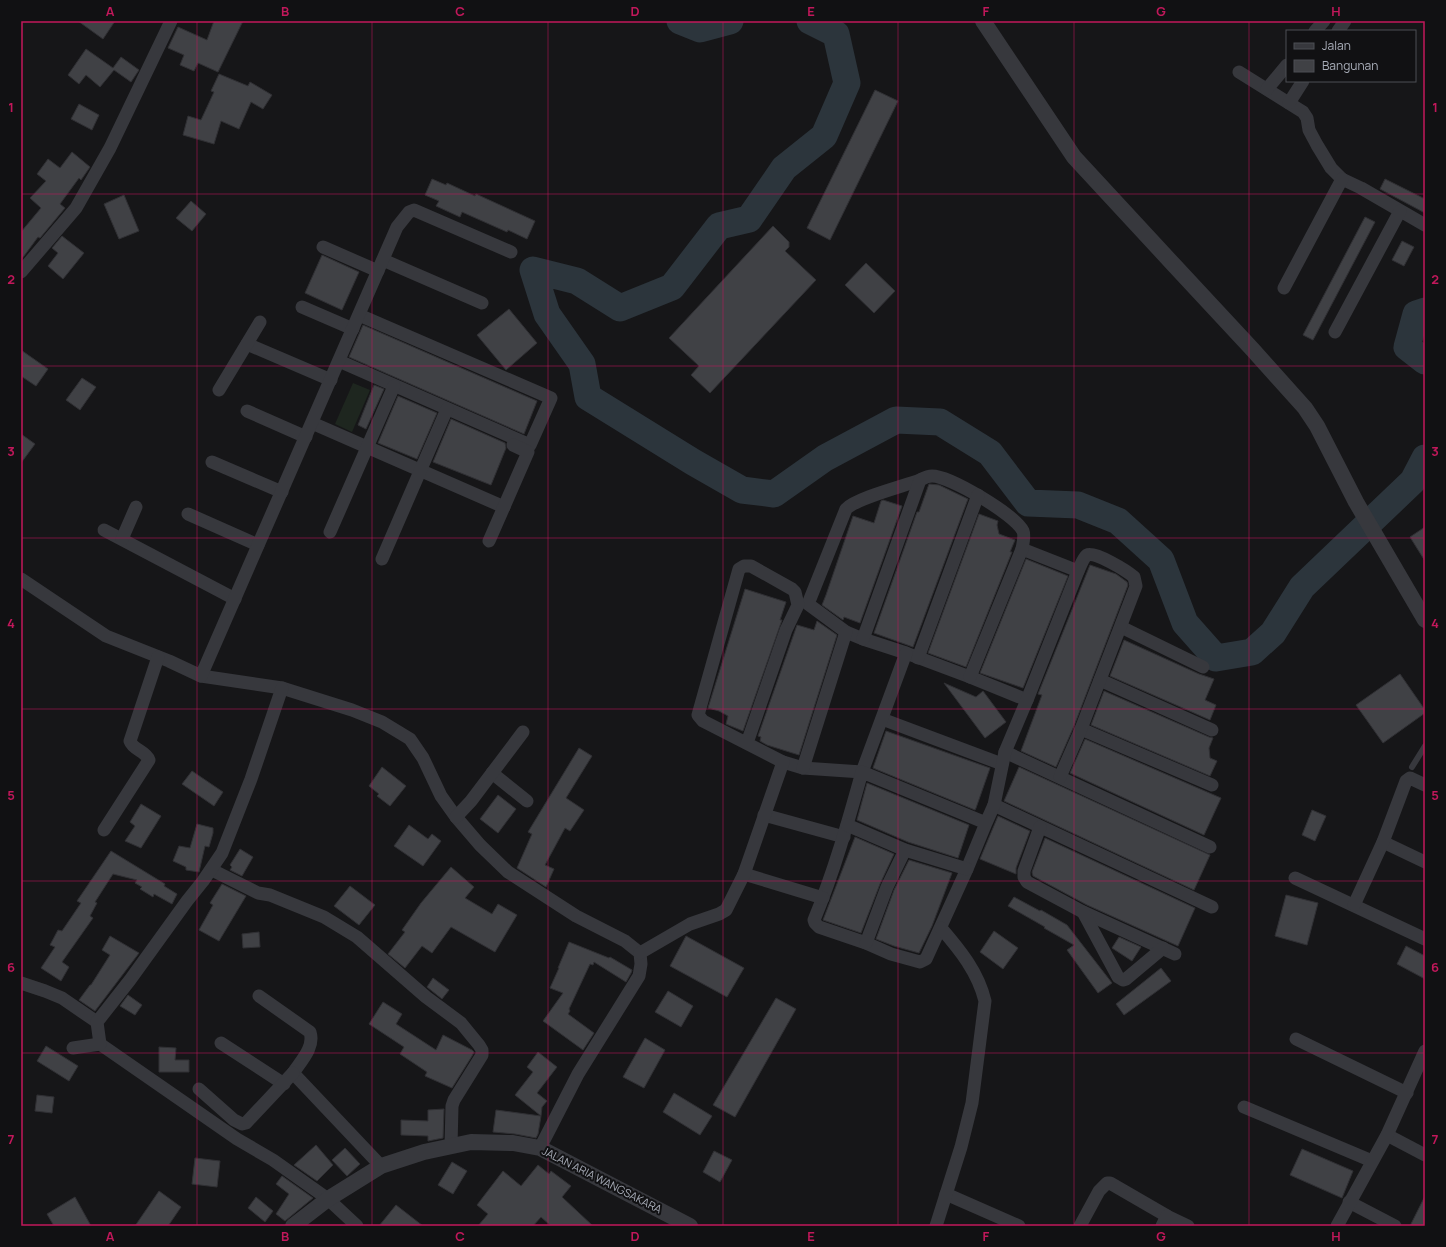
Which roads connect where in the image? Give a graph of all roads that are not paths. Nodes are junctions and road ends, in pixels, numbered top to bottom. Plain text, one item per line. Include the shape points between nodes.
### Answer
1 (171, 21) edge
2 (983, 21) edge
3 (1324, 21) edge
4 (1344, 21) edge
5 (1316, 30) edge
6 (1339, 30) edge
7 (1286, 66) edge
8 (1239, 72) dead end
9 (1302, 82) edge
10 (1267, 89) junction
11 (1288, 103) junction
12 (1342, 179) junction
13 (1400, 211) junction
14 (1425, 225) edge
15 (323, 247) dead end
16 (511, 252) dead end
17 (381, 266) junction
18 (21, 272) edge
19 (1284, 288) dead end
20 (482, 303) dead end
21 (302, 307) dead end
22 (359, 315) junction
23 (260, 322) dead end
24 (353, 329) junction
25 (1335, 332) dead end
26 (247, 344) junction
27 (335, 370) junction
28 (393, 389) junction
29 (219, 390) dead end
30 (247, 412) dead end
31 (445, 412) junction
32 (312, 423) junction
33 (306, 437) junction
34 (368, 447) junction
35 (212, 462) dead end
36 (420, 470) junction
37 (920, 480) junction
38 (282, 492) junction
39 (978, 495) junction
40 (136, 507) dead end
41 (504, 507) junction
42 (188, 514) dead end
43 (104, 530) dead end
44 (330, 532) dead end
45 (122, 539) junction
46 (488, 542) dead end
47 (258, 545) junction
48 (1022, 549) junction
49 (382, 559) dead end
50 (1078, 571) junction
51 (21, 579) edge
52 (235, 599) junction
53 (803, 604) junction
54 (1425, 620) edge
55 (1121, 627) junction
56 (846, 632) junction
57 (863, 639) junction
58 (912, 656) junction
59 (158, 657) junction
60 (1203, 667) dead end
61 (201, 676) junction
62 (970, 677) junction
63 (1100, 680) junction
64 (282, 688) junction
65 (1027, 700) junction
66 (882, 719) junction
67 (1081, 729) junction
68 (1212, 730) dead end
69 (523, 732) dead end
70 (747, 743) junction
71 (1425, 746) edge
72 (1003, 758) junction
73 (783, 762) junction
74 (1412, 767) dead end
75 (803, 768) junction
76 (862, 772) junction
77 (492, 773) junction
78 (1060, 777) junction
79 (1212, 785) dead end
80 (1425, 785) edge
81 (526, 801) dead end
82 (994, 805) junction
83 (764, 815) junction
84 (456, 818) junction
85 (986, 823) junction
86 (1040, 827) junction
87 (104, 830) dead end
88 (845, 831) junction
89 (1383, 842) junction
90 (1210, 848) dead end
91 (905, 850) junction
92 (1425, 862) edge
93 (967, 869) junction
94 (212, 870) junction
95 (744, 874) junction
96 (1295, 878) dead end
97 (823, 898) junction
98 (1354, 906) junction
99 (1212, 907) dead end
100 (1083, 912) junction
101 (941, 928) junction
102 (1425, 939) edge
103 (866, 943) junction
104 (640, 953) junction
105 (21, 983) edge
106 (259, 996) dead end
107 (97, 1022) junction
108 (1296, 1039) dead end
109 (221, 1042) dead end
110 (100, 1044) junction
111 (73, 1048) dead end
112 (1425, 1051) edge
113 (293, 1073) junction
114 (1421, 1075) edge
115 (284, 1084) junction
116 (199, 1089) dead end
117 (1407, 1093) junction
118 (1244, 1107) dead end
119 (1387, 1135) junction
120 (451, 1146) junction
121 (540, 1148) junction
122 (1425, 1155) edge
123 (1372, 1161) junction
124 (381, 1166) junction
125 (946, 1194) junction
126 (328, 1199) junction
127 (1349, 1202) junction
128 (1165, 1221) edge
129 (293, 1226) edge
130 (357, 1226) edge
131 (690, 1226) edge
132 (936, 1226) edge
133 (1018, 1226) edge
134 (1080, 1226) edge
135 (1188, 1226) edge
136 (1337, 1226) edge
137 (1395, 1226) edge

1 - 18 street via 110,148 76,208
2 - 54 street via 1074,157 1305,408
3 - 5 street
4 - 6 street
7 - 10 street
8 - 10 street
9 - 11 street
10 - 11 street
11 - 12 street via 1308,118 1309,130 1317,145 1331,168
12 - 13 street
12 - 19 street
13 - 14 street
13 - 25 street
15 - 17 street
16 - 17 street via 414,210 409,212 397,227
17 - 20 street
17 - 22 street
21 - 24 street
22 - 24 street
22 - 31 street via 551,398 530,445
23 - 26 street
24 - 27 street
26 - 27 street
26 - 29 street
27 - 28 street
27 - 32 street
28 - 31 street
28 - 34 street
30 - 33 street
31 - 36 street
31 - 41 street via 528,452
32 - 33 street
32 - 34 street
33 - 38 street
34 - 36 street
34 - 44 street
35 - 38 street
36 - 41 street
36 - 49 street
37 - 39 street via 933,476 959,484
37 - 53 street via 865,498 846,509
37 - 57 street
38 - 47 street
39 - 48 street via 1008,516 1023,531
39 - 58 street
40 - 45 street
41 - 46 street
42 - 47 street
43 - 45 street
45 - 52 street
47 - 52 street
48 - 50 street
48 - 62 street
50 - 55 street via 1084,558 1094,554 1134,577 1136,586
50 - 65 street
51 - 59 street via 106,636
52 - 61 street
53 - 56 street
53 - 70 street via 786,630
53 - 70 street via 792,589 751,566 739,569 698,715 703,722
55 - 60 street
55 - 63 street
56 - 57 street
56 - 75 street
57 - 58 street
58 - 62 street
58 - 66 street
59 - 61 street
59 - 87 street via 130,741 132,746 149,757 148,762
61 - 64 street
62 - 65 street
63 - 67 street
63 - 68 street
64 - 84 street via 352,710 382,722 410,739 424,758 441,796
64 - 94 street via 251,779 222,852
65 - 72 street
66 - 72 street
66 - 76 street
67 - 78 street
67 - 79 street
69 - 77 street
70 - 73 street
71 - 74 lane
72 - 78 street
72 - 82 street
73 - 75 street
73 - 83 street
75 - 76 street
76 - 85 street
76 - 88 street
77 - 81 street
77 - 84 street
78 - 90 street
80 - 89 street via 1410,778 1406,781
82 - 85 street
82 - 86 street
83 - 88 street
83 - 95 street
84 - 104 street via 508,872 576,916 625,941
85 - 93 street
86 - 99 street
86 - 100 street via 1024,871 1026,882
88 - 91 street
88 - 97 street
89 - 92 street
89 - 98 street
91 - 93 street
91 - 103 street via 887,887
93 - 101 street
94 - 107 street
94 - 120 street via 258,893 270,895 324,917 357,937 426,998 466,1028 482,1050 482,1055 454,1100
95 - 97 street
95 - 104 street via 726,910 690,924
96 - 98 street
97 - 103 street via 815,923 819,927
98 - 102 street
100 - 100 street via 1118,977 1123,980 1169,951
101 - 103 street via 926,959 920,962 891,954
101 - 125 street via 973,971 982,987 985,1001 972,1103
104 - 121 street via 639,976 578,1074
105 - 107 street via 62,998
106 - 113 street via 310,1032 311,1044
107 - 110 street
108 - 117 street
109 - 115 street
110 - 111 street
110 - 126 street
112 - 114 street
113 - 115 street
113 - 124 street
114 - 117 street
115 - 116 street via 246,1123 242,1124
117 - 119 street
118 - 123 street
119 - 122 street
119 - 123 street
120 - 121 street, JALAN ARIA WANGSAKARA via 487,1142
120 - 124 street, JALAN ARIA WANGSAKARA
121 - 131 street, JALAN ARIA WANGSAKARA
123 - 127 street
124 - 126 street, JALAN ARIA WANGSAKARA
125 - 132 street
125 - 133 street
126 - 129 street, JALAN ARIA WANGSAKARA
126 - 130 street
127 - 136 street
127 - 137 street
128 - 134 street via 1107,1183 1099,1191
128 - 135 street

